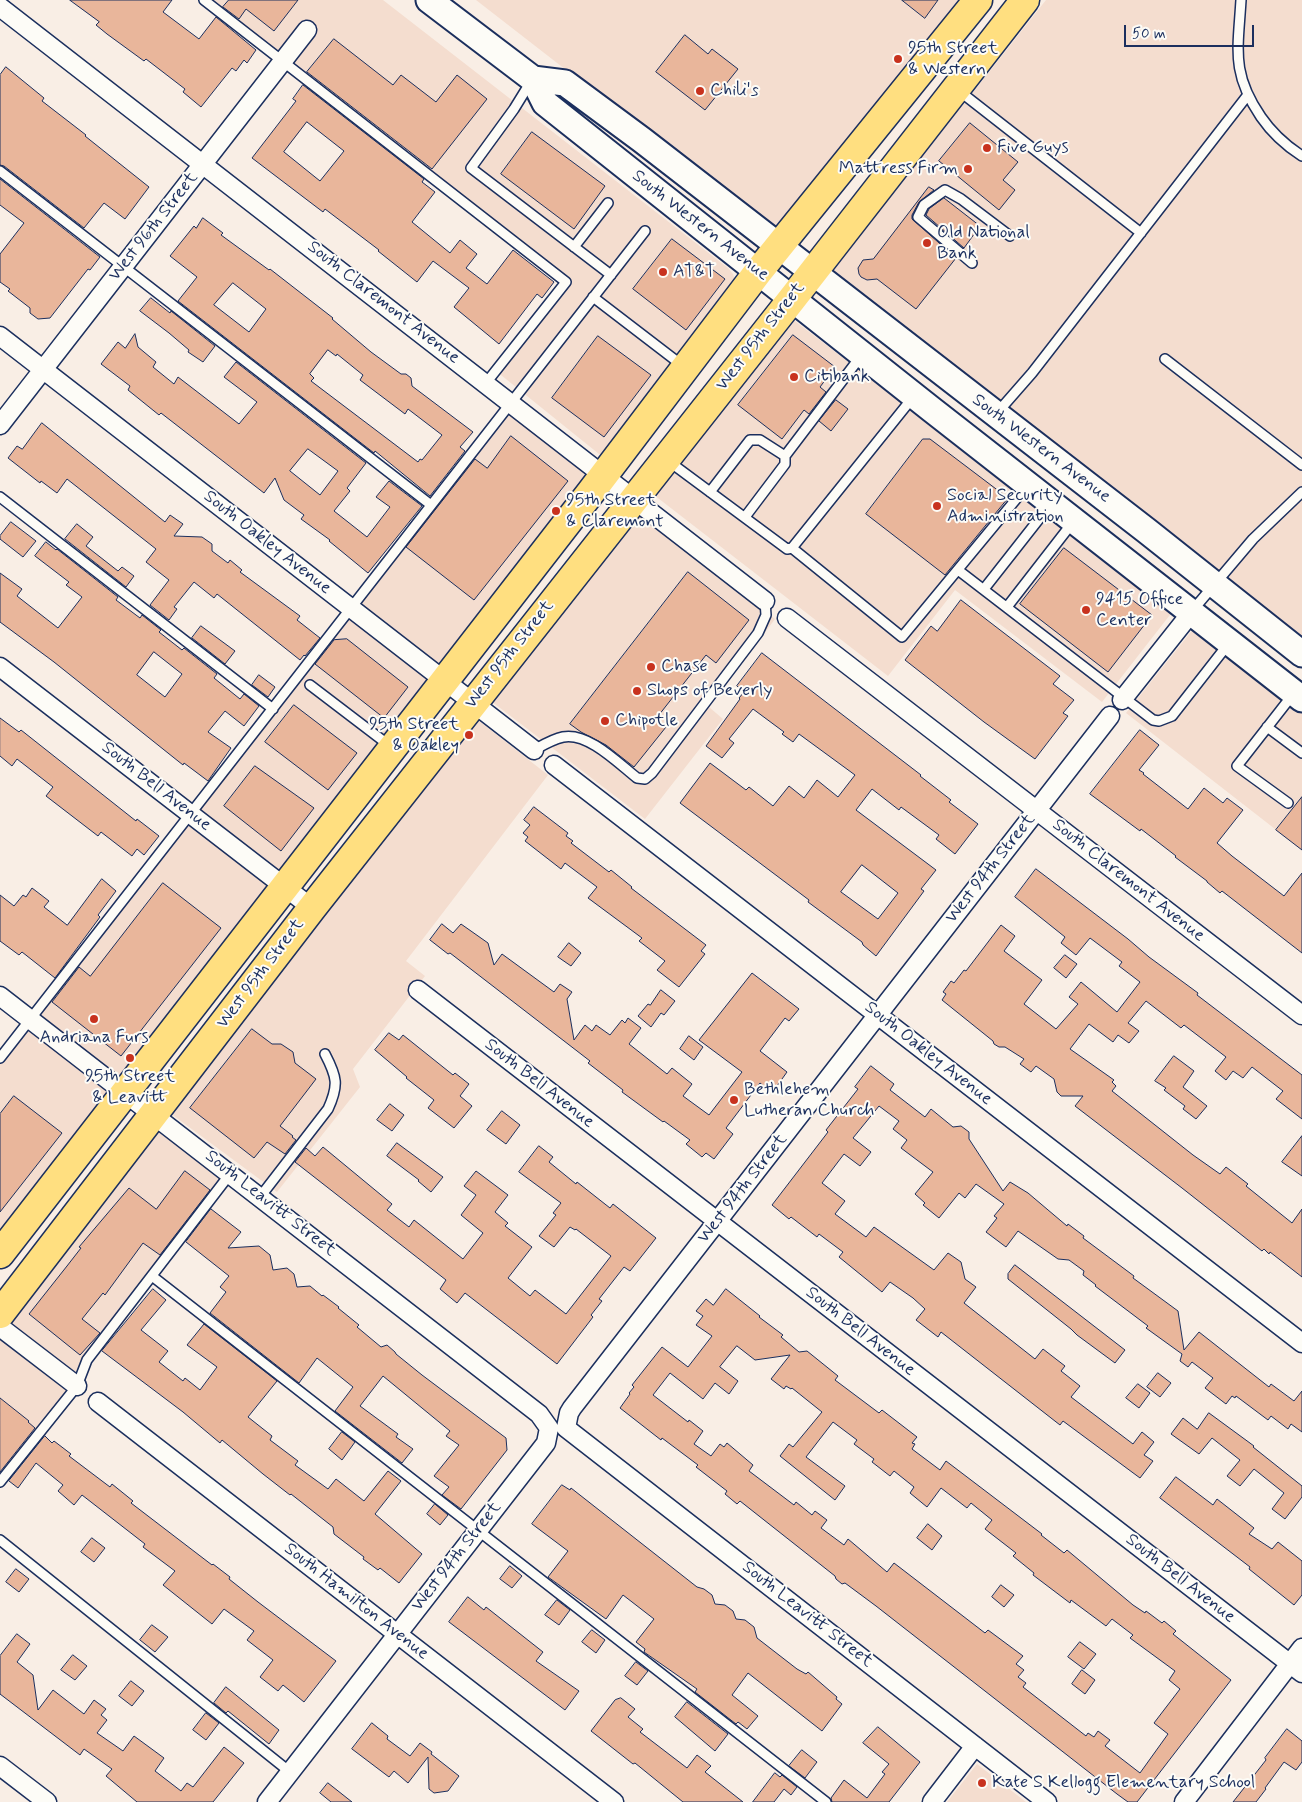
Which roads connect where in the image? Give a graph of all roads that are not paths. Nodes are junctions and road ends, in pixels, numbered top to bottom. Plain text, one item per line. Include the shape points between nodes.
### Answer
1 (204, 0) edge
2 (429, 0) edge
3 (978, 0) edge
4 (1025, 0) edge
5 (1241, 0) edge
6 (0, 7) edge
7 (307, 30) dead end
8 (282, 61) junction
9 (533, 78) junction
10 (955, 88) junction
11 (1247, 96) junction
12 (1302, 156) edge
13 (203, 164) junction
14 (0, 171) edge
15 (608, 203) dead end
16 (645, 232) dead end
17 (1141, 233) junction
18 (1010, 236) dead end
19 (779, 246) junction
20 (574, 247) junction
21 (972, 263) dead end
22 (123, 266) junction
23 (758, 272) junction
24 (812, 272) junction
25 (611, 275) junction
26 (594, 297) junction
27 (792, 299) junction
28 (0, 336) edge
29 (862, 354) junction
30 (1165, 359) dead end
31 (685, 367) junction
32 (43, 370) junction
33 (486, 383) junction
34 (914, 396) junction
35 (510, 402) junction
36 (995, 415) junction
37 (0, 425) edge
38 (785, 456) junction
39 (665, 458) junction
40 (1302, 464) edge
41 (604, 474) junction
42 (1028, 484) junction
43 (710, 492) junction
44 (1302, 492) edge
45 (0, 497) edge
46 (634, 498) junction
47 (1052, 503) junction
48 (431, 505) junction
49 (745, 517) junction
50 (1074, 521) junction
51 (792, 548) junction
52 (958, 570) junction
53 (1214, 583) junction
54 (984, 589) junction
55 (766, 601) joint
56 (1007, 607) junction
57 (351, 608) junction
58 (1191, 613) junction
59 (787, 618) dead end
60 (1229, 642) junction
61 (1302, 654) edge
62 (0, 667) edge
63 (445, 680) junction
64 (310, 684) dead end
65 (1298, 696) edge
66 (1124, 699) junction
67 (473, 702) junction
68 (273, 709) junction
69 (1110, 716) dead end
70 (1267, 727) junction
71 (392, 748) junction
72 (534, 750) joint
73 (1302, 753) edge
74 (554, 765) dead end
75 (1288, 803) dead end
76 (1036, 811) junction
77 (191, 814) junction
78 (285, 887) junction
79 (312, 908) junction
80 (418, 990) dead end
81 (0, 996) edge
82 (1302, 1015) edge
83 (878, 1016) junction
84 (31, 1019) junction
85 (325, 1054) dead end
86 (0, 1058) edge
87 (125, 1092) junction
88 (154, 1114) junction
89 (230, 1174) junction
90 (260, 1197) junction
91 (718, 1222) junction
92 (0, 1254) edge
93 (152, 1276) junction
94 (0, 1314) edge
95 (0, 1327) edge
96 (1302, 1343) edge
97 (77, 1386) junction
98 (98, 1402) dead end
99 (539, 1414) junction
100 (561, 1423) junction
101 (0, 1482) edge
102 (478, 1530) junction
103 (0, 1540) edge
104 (398, 1634) junction
105 (1302, 1648) edge
106 (1296, 1669) edge
107 (975, 1746) junction
108 (0, 1766) edge
109 (290, 1772) junction
110 (47, 1802) edge
111 (266, 1802) edge
112 (614, 1802) edge
113 (826, 1802) edge
114 (932, 1802) edge
115 (1047, 1802) edge
116 (1184, 1802) edge

1 - 8 lane
2 - 9 main road, South Western Avenue
3 - 19 main road, West 95th Street
4 - 10 main road, West 95th Street
5 - 11 lane via 1238,58
6 - 13 street, South Claremont Avenue
7 - 8 street, West 96th Street
8 - 13 street, West 96th Street
8 - 33 lane via 566,282
9 - 19 main road, South Western Avenue via 564,83
9 - 20 lane via 471,168
9 - 23 main road, South Western Avenue via 545,103
10 - 17 lane
10 - 24 main road, West 95th Street
11 - 12 lane via 1276,136
11 - 17 lane
13 - 22 street, West 96th Street
13 - 33 street, South Claremont Avenue
14 - 22 lane
15 - 20 lane
16 - 25 lane
17 - 36 lane via 1032,373
18 - 21 lane via 945,190 924,205 918,217
19 - 23 main road, West 95th Street
19 - 24 main road, South Western Avenue
20 - 25 lane
22 - 32 street, West 96th Street
22 - 48 lane
23 - 27 main road, South Western Avenue
23 - 31 main road, West 95th Street
24 - 27 main road, West 95th Street
24 - 36 main road, South Western Avenue
25 - 26 lane
26 - 31 lane
26 - 35 lane
27 - 29 main road, South Western Avenue
27 - 39 main road, West 95th Street
28 - 32 street, South Oakley Avenue
29 - 34 main road, South Western Avenue
29 - 38 lane
30 - 40 lane
31 - 41 main road, West 95th Street
32 - 37 street, West 96th Street
32 - 57 street, South Oakley Avenue
33 - 35 street, South Claremont Avenue
34 - 42 main road, South Western Avenue
34 - 51 lane
35 - 41 street, South Claremont Avenue
35 - 48 lane
36 - 53 main road, South Western Avenue
38 - 43 lane via 760,440 750,440
38 - 49 lane via 785,464
39 - 43 lane
39 - 46 main road, West 95th Street
41 - 46 street, South Claremont Avenue
41 - 63 main road, West 95th Street
42 - 47 main road, South Western Avenue
42 - 52 lane
43 - 49 lane
44 - 53 lane via 1253,539
45 - 68 lane
46 - 55 street, South Claremont Avenue
46 - 67 main road, West 95th Street
47 - 50 main road, South Western Avenue
47 - 54 lane
48 - 57 lane
49 - 51 lane via 787,549
50 - 56 lane
50 - 58 main road, South Western Avenue
51 - 52 lane via 902,637
52 - 54 lane
53 - 58 lane
53 - 61 main road, South Western Avenue
54 - 56 lane
55 - 72 lane via 766,615 758,633 645,779 637,778 589,741 577,737 564,737
56 - 66 lane
57 - 63 street, South Oakley Avenue
57 - 68 lane
58 - 60 main road, South Western Avenue
58 - 66 street
59 - 76 street, South Claremont Avenue
60 - 65 main road, South Western Avenue
60 - 66 lane via 1172,716 1153,720
62 - 77 street, South Bell Avenue
63 - 67 street, South Oakley Avenue
63 - 71 main road, West 95th Street
64 - 71 lane
65 - 70 lane
67 - 72 street, South Oakley Avenue
67 - 79 main road, West 95th Street
68 - 77 lane
69 - 76 street, West 94th Street
70 - 73 lane
70 - 75 lane via 1237,766
71 - 78 main road, West 95th Street
74 - 83 street, South Oakley Avenue
76 - 82 street, South Claremont Avenue
76 - 83 street, West 94th Street
77 - 78 street, South Bell Avenue
77 - 84 lane
78 - 79 street, South Bell Avenue
78 - 87 main road, West 95th Street
79 - 88 main road, West 95th Street
80 - 91 street, South Bell Avenue
81 - 84 street, South Leavitt Street
83 - 91 street, West 94th Street
83 - 96 street, South Oakley Avenue
84 - 86 lane
84 - 87 street, South Leavitt Street
85 - 90 lane via 334,1071 336,1092 328,1109
87 - 88 street, South Leavitt Street
87 - 92 main road, West 95th Street
88 - 89 street, South Leavitt Street
88 - 94 main road, West 95th Street
89 - 90 street, South Leavitt Street
89 - 93 lane
90 - 99 street, South Leavitt Street
91 - 100 street, West 94th Street
91 - 106 street, South Bell Avenue
93 - 97 lane via 87,1360
93 - 102 lane
95 - 97 street
97 - 101 lane
98 - 104 street, South Hamilton Avenue
99 - 100 street
99 - 100 street, South Leavitt Street
100 - 102 street, West 94th Street
100 - 107 street, South Leavitt Street
102 - 104 street, West 94th Street
102 - 113 lane
103 - 109 lane
104 - 109 street, West 94th Street
104 - 112 street, South Hamilton Avenue
105 - 106 street
106 - 116 street
107 - 114 street
107 - 115 street, South Leavitt Street
108 - 110 street
109 - 111 street, West 94th Street

